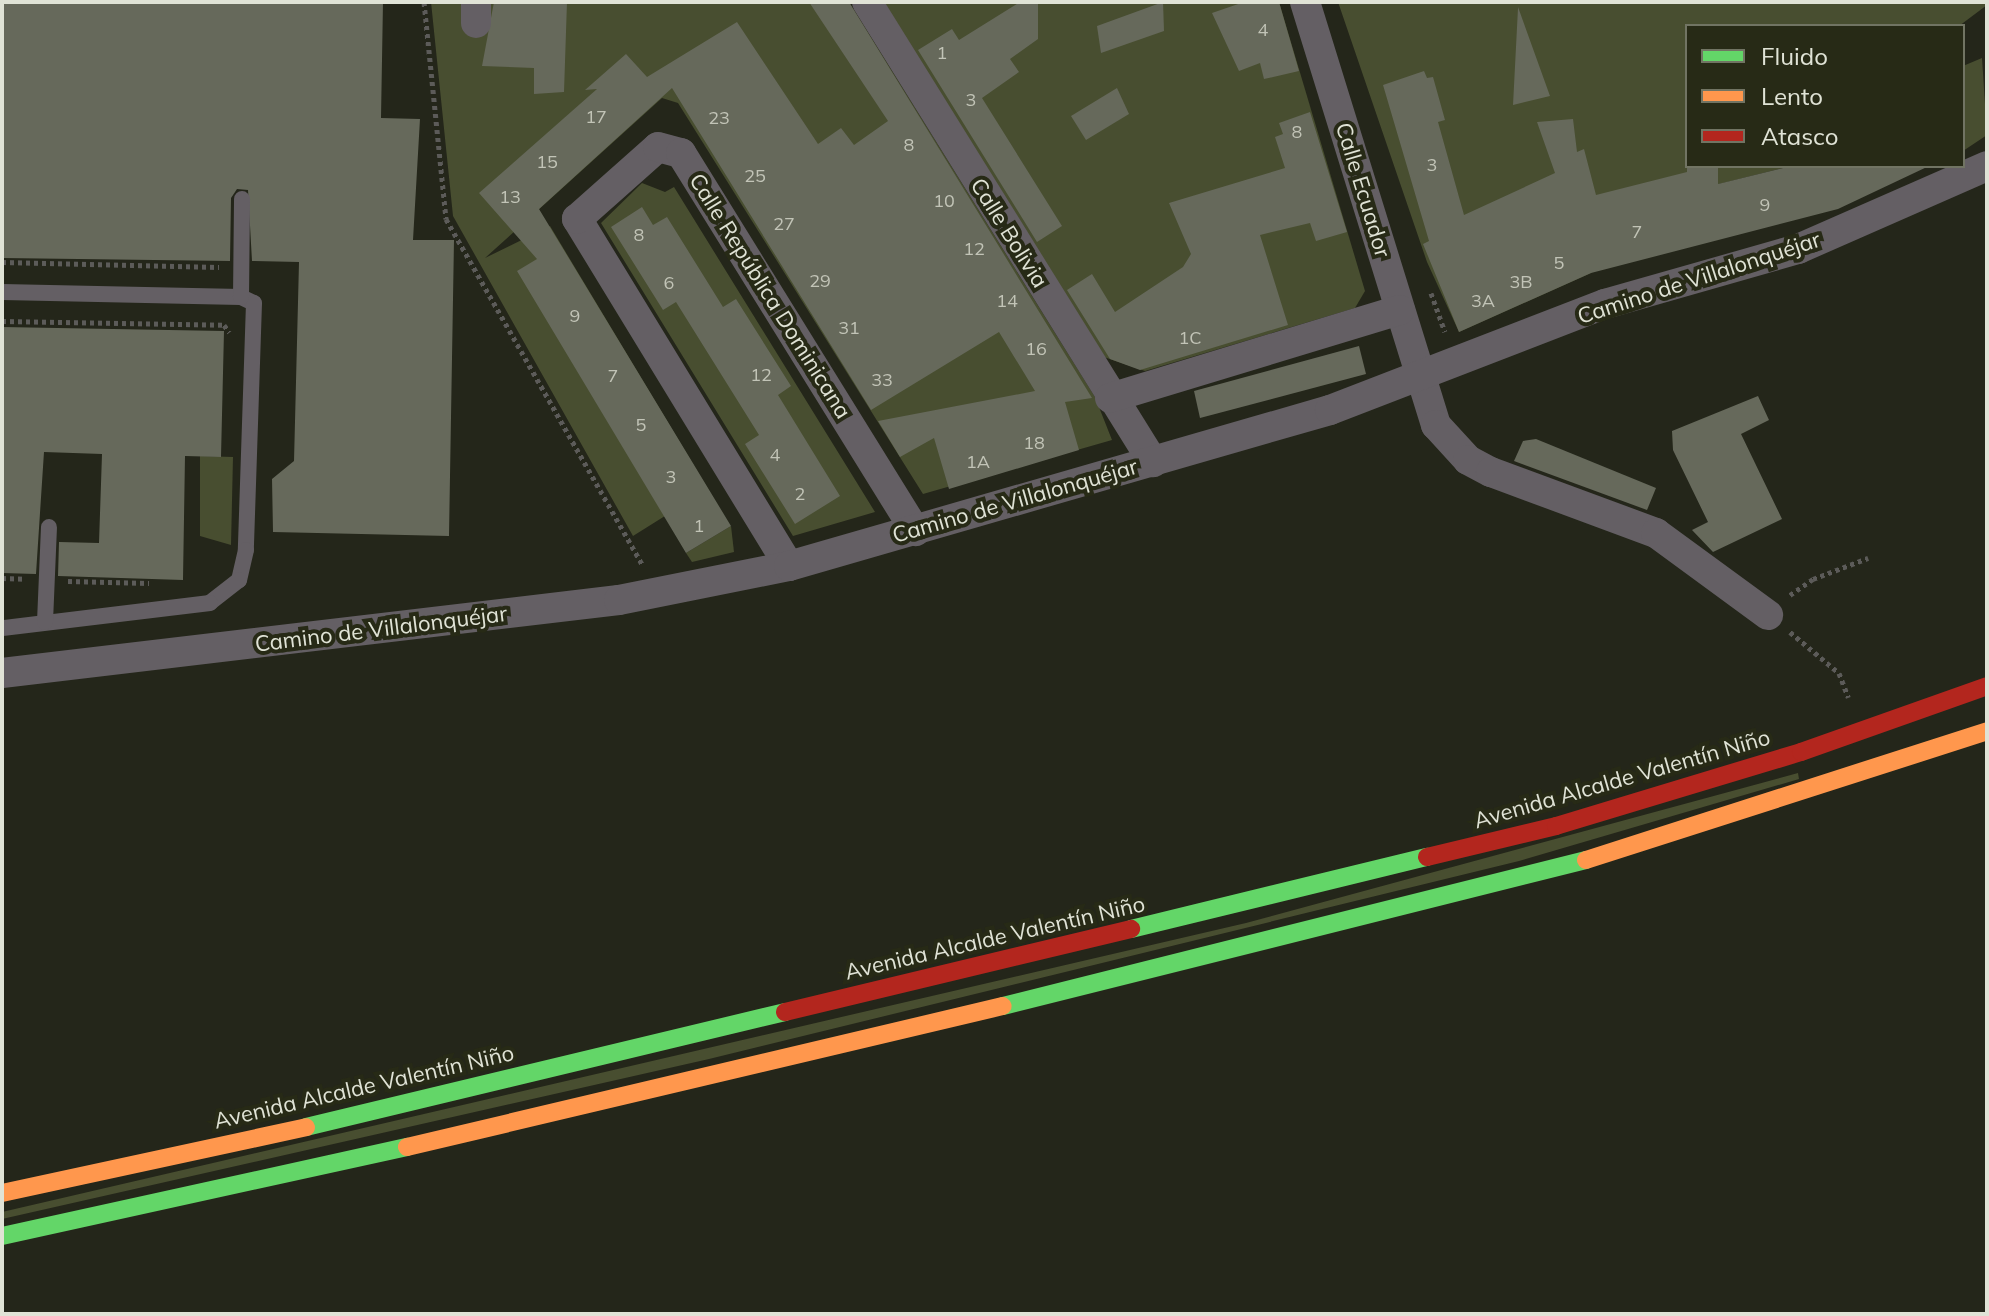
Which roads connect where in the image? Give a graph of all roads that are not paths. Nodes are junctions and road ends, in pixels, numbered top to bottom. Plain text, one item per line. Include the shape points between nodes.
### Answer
1 (867, 2) edge
2 (1305, 2) edge
3 (1987, 166) edge
4 (242, 199) dead end
5 (2, 292) edge
6 (241, 297) junction
7 (1400, 310) junction
8 (1421, 379) junction
9 (1110, 398) junction
10 (1153, 462) junction
11 (49, 527) dead end
12 (915, 531) junction
13 (789, 566) junction
14 (1768, 615) road end
15 (45, 622) junction
16 (2, 628) edge
17 (2, 673) edge
18 (1987, 686) edge
19 (1987, 731) edge
20 (2, 1193) edge
21 (2, 1236) edge

1 - 9 street, Calle Bolivia
2 - 7 street, Calle Ecuador
3 - 8 street, Camino de Villalonquéjar via 1798,249 1605,304
4 - 6 lane
5 - 6 lane
6 - 15 lane via 254,303 246,550 239,580 210,603
7 - 8 street, Calle Ecuador
7 - 9 street
8 - 10 street, Camino de Villalonquéjar
8 - 14 street, Calle Ecuador via 1436,425 1468,460 1519,486 1656,533
9 - 10 street, Calle Bolivia
10 - 12 street, Camino de Villalonquéjar
11 - 15 lane
12 - 13 street, Camino de Villalonquéjar
12 - 13 street, Calle República Dominicana via 681,153 658,147 577,219
13 - 17 street, Camino de Villalonquéjar via 619,600
15 - 16 lane
18 - 20 street, Avenida Alcalde Valentín Niño via 1801,752 1556,826 320,1124
19 - 21 street via 1664,840 1321,930 312,1170

